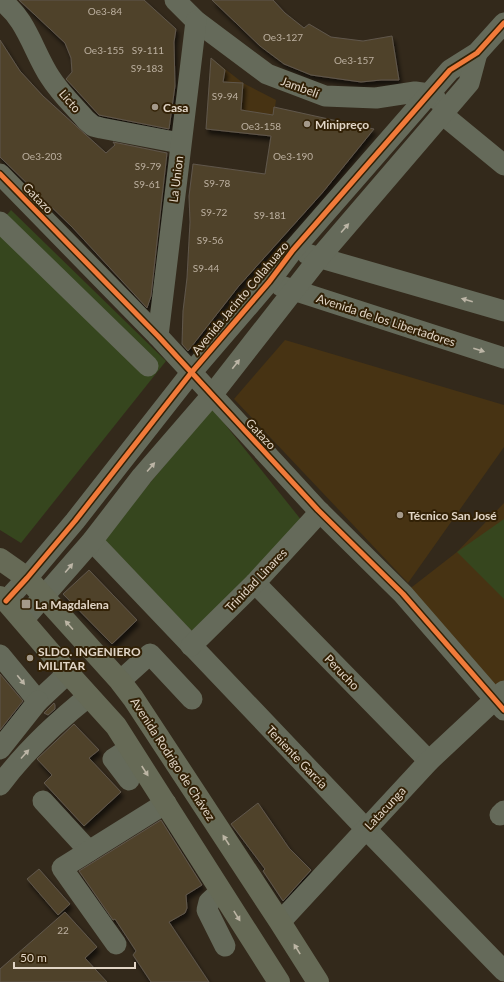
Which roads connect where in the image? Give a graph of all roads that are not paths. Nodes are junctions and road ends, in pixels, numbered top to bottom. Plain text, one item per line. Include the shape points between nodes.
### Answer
1 (0, 0) edge
2 (175, 0) edge
3 (196, 21) junction
4 (502, 29) edge
5 (477, 53) junction
6 (428, 94) junction
7 (445, 111) junction
8 (180, 143) junction
9 (504, 165) edge
10 (0, 174) edge
11 (0, 222) edge
12 (50, 225) junction
13 (28, 248) junction
14 (293, 250) junction
15 (319, 258) junction
16 (268, 282) junction
17 (294, 290) junction
18 (504, 311) edge
19 (158, 336) junction
20 (504, 358) edge
21 (148, 366) dead end
22 (191, 372) junction
23 (212, 395) junction
24 (320, 512) junction
25 (92, 541) junction
26 (0, 559) edge
27 (27, 578) junction
28 (255, 583) junction
29 (44, 598) junction
30 (3, 599) edge
31 (23, 620) junction
32 (191, 646) junction
33 (94, 653) junction
34 (0, 655) edge
35 (70, 675) junction
36 (120, 681) junction
37 (89, 696) junction
38 (192, 699) dead end
39 (501, 700) edge
40 (35, 705) junction
41 (50, 728) junction
42 (130, 748) junction
43 (0, 749) edge
44 (429, 761) junction
45 (129, 780) dead end
46 (0, 785) edge
47 (43, 801) dead end
48 (166, 803) junction
49 (366, 829) junction
50 (88, 851) junction
51 (221, 891) junction
52 (280, 922) junction
53 (116, 944) dead end
54 (225, 946) dead end
55 (504, 971) edge
56 (279, 982) edge
57 (318, 982) edge

1 - 8 street, Licto via 8,5 20,22 50,77 93,126
2 - 3 street, Jambelí
3 - 6 street, Jambelí via 267,74 325,96 376,98 415,92
3 - 8 street, La Union
4 - 5 street, Avenida Jacinto Collahuazo
5 - 6 street, Avenida Jacinto Collahuazo via 450,70
5 - 7 street, Avenida Jacinto Collahuazo via 469,83
6 - 7 street
6 - 14 street, Avenida Jacinto Collahuazo
7 - 9 street
15 -> 7 street, Avenida Jacinto Collahuazo
8 - 19 street, La Union
10 - 12 street, Gatazo
11 - 13 street
12 - 13 street
12 - 19 street, Gatazo
13 - 21 street
14 - 15 street
14 - 16 street, Avenida Jacinto Collahuazo
15 - 17 street, Avenida Jacinto Collahuazo
18 -> 15 street
16 - 17 street, Avenida de los Libertadores
16 - 22 street, Avenida Jacinto Collahuazo
17 -> 20 street, Avenida de los Libertadores
23 -> 17 street, Avenida Jacinto Collahuazo
19 - 22 street, Gatazo
22 - 23 street, Gatazo
22 - 27 street, Avenida Jacinto Collahuazo via 75,521
23 - 24 street, Gatazo
25 -> 23 street, Avenida Jacinto Collahuazo via 142,476
24 - 28 street, Trinidad Linares
24 - 39 street, Gatazo via 403,594
29 -> 25 street, Avenida Jacinto Collahuazo
25 - 32 street, Teniente García
26 - 27 main road, Avenida Rodrigo de Chávez
27 - 29 main road, Avenida Rodrigo de Chávez
27 - 30 street, Avenida Jacinto Collahuazo
28 - 32 street, Trinidad Linares
28 - 44 street, Perucho
29 - 31 street, Avenida Jacinto Collahuazo
33 -> 29 main road, Avenida Rodrigo de Chávez
30 - 31 main road
31 - 35 main road
32 - 49 street, Teniente García
33 - 35 main road
33 - 36 main road, Avenida Rodrigo de Chávez
34 -> 40 street
35 - 37 main road
35 - 40 street
36 - 38 street via 150,654
52 -> 36 main road, Avenida Rodrigo de Chávez
37 - 41 street
37 - 42 main road via 116,726
39 - 44 street, Latacunga
40 - 41 street
40 - 43 street
46 -> 41 street
42 - 45 street via 113,759
42 -> 48 main road
44 - 49 street, Latacunga
47 - 50 street
48 - 50 street
48 - 51 main road
49 - 52 street, Latacunga
49 - 55 street, Teniente García
50 - 53 street via 62,868
51 - 54 street via 209,902 206,910
51 -> 56 main road
57 -> 52 main road, Avenida Rodrigo de Chávez

